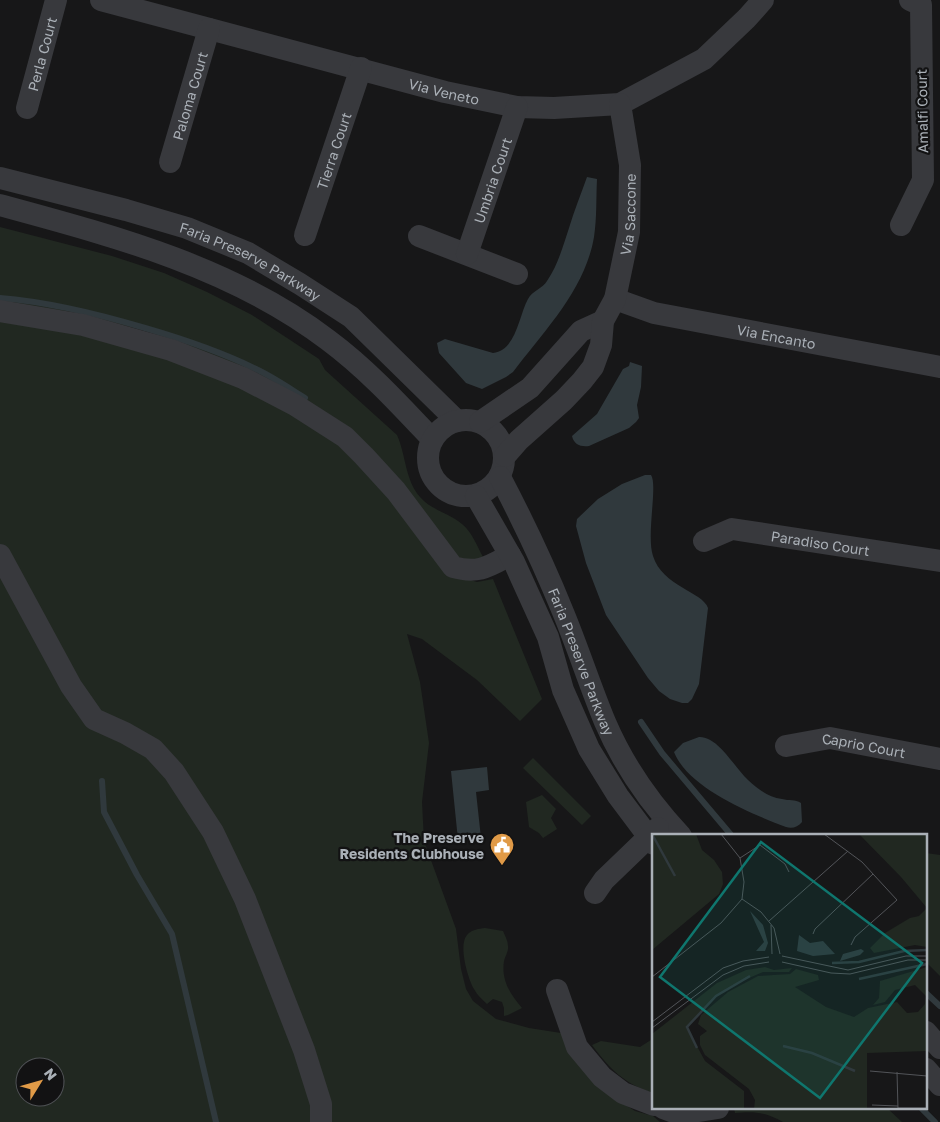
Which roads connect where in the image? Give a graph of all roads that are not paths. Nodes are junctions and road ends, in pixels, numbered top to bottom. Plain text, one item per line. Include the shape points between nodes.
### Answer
1 (56, 0) edge
2 (101, 0) edge
3 (763, 0) edge
4 (910, 0) edge
5 (209, 30) junction
6 (361, 68) junction
7 (620, 104) junction
8 (516, 107) junction
9 (27, 108) dead end
10 (170, 162) dead end
11 (0, 178) edge
12 (0, 205) edge
13 (902, 225) dead end
14 (305, 234) dead end
15 (419, 236) dead end
16 (467, 254) junction
17 (518, 274) dead end
18 (615, 299) junction
19 (0, 311) edge
20 (603, 321) junction
21 (940, 367) edge
22 (457, 421) junction
23 (480, 422) junction
24 (432, 439) junction
25 (502, 467) junction
26 (476, 496) junction
27 (704, 541) dead end
28 (0, 555) edge
29 (510, 555) junction
30 (940, 561) edge
31 (786, 746) dead end
32 (940, 759) edge
33 (674, 828) edge
34 (662, 834) edge
35 (651, 840) edge
36 (595, 893) dead end
37 (557, 990) dead end
38 (928, 1034) edge
39 (940, 1048) edge
40 (928, 1071) edge
41 (940, 1085) edge
42 (652, 1104) edge
43 (669, 1110) edge
44 (705, 1110) edge
45 (321, 1122) edge

1 - 9 street, Perla Court
2 - 5 street, Via Veneto
3 - 7 street, Via Veneto via 704,59
4 - 13 street, Amalfi Court via 921,5 924,180
5 - 6 street, Via Veneto
5 - 10 street, Paloma Court
6 - 8 street, Via Veneto via 445,92
6 - 14 street, Tierra Court
7 - 8 street, Via Veneto
7 - 18 street, Via Saccone via 630,165 629,232
8 - 16 street, Umbria Court
11 - 22 street, Faria Preserve Parkway via 187,228 248,253 351,317
12 - 24 street, Faria Preserve Parkway via 100,232 162,253 223,277 276,305 328,340 381,385
15 - 16 street
16 - 17 street
18 - 20 street, Via Saccone
18 - 21 street, Via Encanto via 654,313
19 - 29 street via 83,325 171,350 243,378 295,405 345,437 396,490 453,567 468,571 486,568
20 - 23 street via 582,331 530,388
20 - 25 street, Via Saccone via 602,345 593,367 564,400 519,440
22 - 23 street
22 - 24 street
23 - 25 street via 490,428 502,445
24 - 26 street via 428,464 440,487 451,494
25 - 26 street via 494,485
25 - 33 street, Faria Preserve Parkway via 606,724 631,772
26 - 29 street, Faria Preserve Parkway
27 - 30 street, Paradiso Court via 732,530
28 - 45 street via 71,686 94,719 153,748 174,772 213,832 245,900 304,1050 321,1104
29 - 35 street, Faria Preserve Parkway via 548,637 563,690 589,749
31 - 32 street, Caprio Court via 830,738
33 - 34 street
35 - 36 street via 604,880
37 - 42 street via 577,1047 583,1055 602,1077 623,1093
38 - 39 street
40 - 41 street
43 - 44 street via 680,1114

